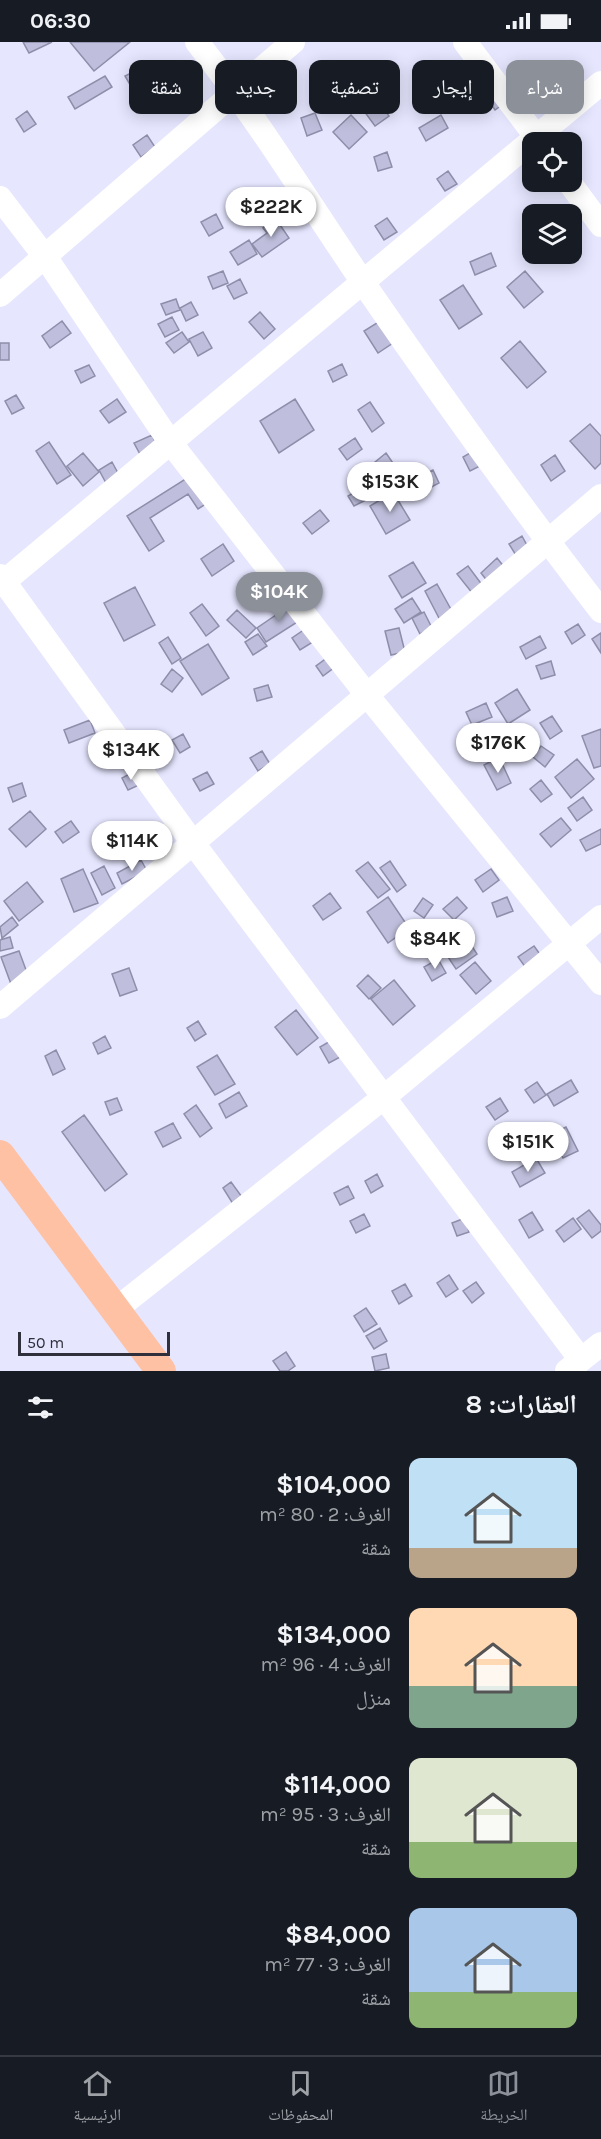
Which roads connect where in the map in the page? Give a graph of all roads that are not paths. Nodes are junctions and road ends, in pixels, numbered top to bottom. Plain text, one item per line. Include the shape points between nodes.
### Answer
1 (197, 42) edge
2 (293, 42) edge
3 (465, 42) edge
4 (272, 60) edge
5 (215, 65) edge
6 (601, 83) edge
7 (215, 110) edge
8 (251, 114) edge
9 (532, 132) edge
10 (547, 132) edge
11 (522, 153) edge
12 (576, 192) edge
13 (0, 198) edge
14 (601, 225) edge
15 (45, 258) junction
16 (363, 281) junction
17 (0, 295) edge
18 (170, 442) junction
19 (601, 496) edge
20 (548, 541) junction
21 (1, 581) edge
22 (601, 611) edge
23 (367, 695) junction
24 (193, 843) junction
25 (601, 917) edge
26 (569, 944) junction
27 (601, 983) edge
28 (0, 1007) edge
29 (383, 1098) junction
30 (0, 1155) edge
31 (116, 1310) junction
32 (601, 1344) edge
33 (574, 1367) edge
34 (161, 1371) edge

1 - 5 street
2 - 4 street
3 - 9 street
6 - 10 street
7 - 15 street
8 - 16 street
11 - 16 street
12 - 14 street
13 - 15 street
15 - 17 street
15 - 18 street
16 - 18 street
16 - 20 street
18 - 21 street
18 - 23 street
19 - 20 street
20 - 22 street
20 - 23 street
21 - 24 street
23 - 24 street
23 - 26 street
24 - 28 street
24 - 29 street
25 - 26 street
26 - 27 street
26 - 29 street
29 - 31 street
29 - 33 street
30 - 31 main road
31 - 34 main road
32 - 33 street

